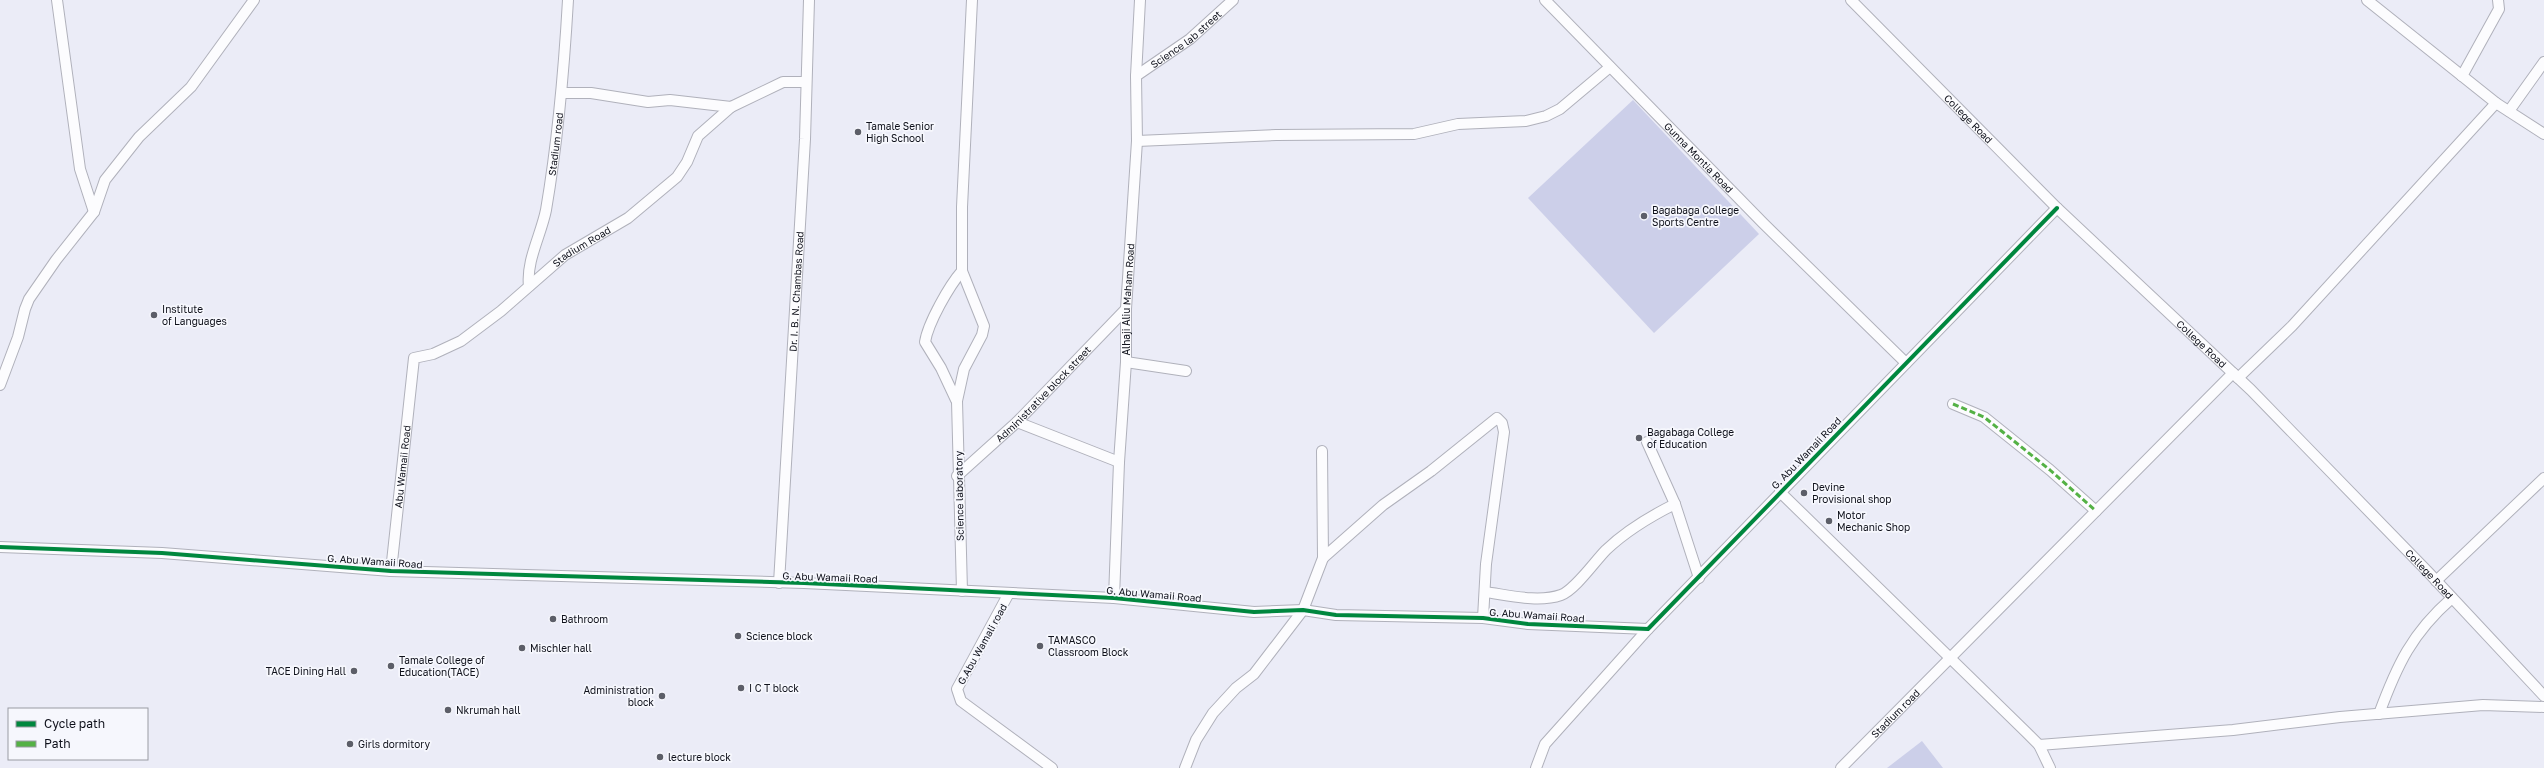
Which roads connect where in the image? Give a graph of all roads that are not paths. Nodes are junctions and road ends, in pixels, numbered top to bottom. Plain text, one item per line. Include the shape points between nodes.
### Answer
1 (57, 0) edge
2 (254, 0) edge
3 (568, 0) edge
4 (809, 0) edge
5 (972, 0) edge
6 (1140, 0) edge
7 (1233, 0) edge
8 (1545, 0) edge
9 (1851, 0) edge
10 (2367, 0) edge
11 (2498, 0) edge
12 (2544, 62) edge
13 (1610, 67) junction
14 (1136, 76) junction
15 (2462, 76) junction
16 (806, 82) junction
17 (562, 93) junction
18 (2496, 103) junction
19 (731, 107) junction
20 (2509, 111) junction
21 (2544, 134) edge
22 (1137, 141) junction
23 (2058, 208) junction
24 (94, 212) junction
25 (962, 272) junction
26 (529, 286) junction
27 (1126, 309) junction
28 (412, 362) joint
29 (1126, 362) junction
30 (1906, 363) junction
31 (1186, 371) dead end
32 (2235, 376) junction
33 (0, 385) edge
34 (957, 402) junction
35 (1953, 404) dead end
36 (1017, 422) junction
37 (1647, 442) dead end
38 (1322, 451) dead end
39 (1119, 462) junction
40 (957, 476) junction
41 (2544, 478) edge
42 (1780, 492) junction
43 (1675, 504) junction
44 (2096, 511) junction
45 (0, 547) edge
46 (1323, 558) junction
47 (391, 571) junction
48 (1699, 578) junction
49 (2436, 581) junction
50 (779, 583) junction
51 (962, 591) junction
52 (1485, 592) junction
53 (1009, 593) junction
54 (1114, 598) junction
55 (2452, 598) junction
56 (1303, 610) junction
57 (1483, 618) junction
58 (1648, 629) junction
59 (1950, 658) junction
60 (2544, 696) edge
61 (2544, 707) edge
62 (2379, 714) junction
63 (2039, 745) junction
64 (1052, 768) edge
65 (1185, 768) edge
66 (1536, 768) edge
67 (1841, 768) edge
68 (2050, 768) edge

1 - 24 street via 80,169
2 - 24 street via 191,87 139,137 115,166 105,180
3 - 17 street, Stadium road
4 - 16 street, Dr. I. B. N. Chambas Road
5 - 25 street via 962,207
6 - 14 street, Alhaji Aliu Maham Road
7 - 14 street, Science lab street via 1190,39
8 - 13 street, Gunna Montia Road
9 - 23 street, College Road
10 - 15 street
11 - 15 street via 2499,9
12 - 20 street
13 - 22 street via 1560,109 1526,121 1458,124 1414,134 1276,135
13 - 30 street, Gunna Montia Road
14 - 22 street, Alhaji Aliu Maham Road
15 - 18 street
16 - 19 street, Stadium Road via 783,82
16 - 50 street, Dr. I. B. N. Chambas Road
17 - 19 street via 591,93 648,102 670,100
17 - 26 street, Stadium road via 546,210 528,273
18 - 20 street
18 - 32 street, Stadium road via 2292,326
19 - 26 street, Stadium Road via 698,136 687,162 677,177 628,218 565,255
20 - 21 street
22 - 27 street, Alhaji Aliu Maham Road
23 - 30 street, G. Abu Wamaii Road
23 - 32 street, College Road
24 - 33 street via 59,255 29,299
25 - 34 street, Science laboratory via 984,326 959,383
25 - 34 street via 950,284 926,332 925,342
26 - 28 street, Stadium Road via 461,341 433,354 418,356
27 - 29 street, Alhaji Aliu Maham Road
27 - 36 street, Administrative block street
28 - 47 street, Abu Wamaii Road
29 - 31 street
29 - 39 street, Alhaji Aliu Maham Road
30 - 42 street, G. Abu Wamaii Road
32 - 44 street, Stadium road
32 - 49 street, College Road
34 - 40 street, Science laboratory
35 - 44 street via 1984,417
36 - 39 street
36 - 40 street, Administrative block street
37 - 43 street
38 - 46 street
39 - 54 street, Alhaji Aliu Maham Road
40 - 51 street, Science laboratory
41 - 49 street
42 - 48 street, G. Abu Wamaii Road
42 - 59 street
43 - 48 street
43 - 52 street via 1630,529 1567,592 1552,597 1532,598
44 - 59 street, Stadium road
45 - 47 street, G. Abu Wamaii Road via 176,554
46 - 52 street via 1383,505 1437,467 1497,418 1502,423 1504,432
46 - 56 street
47 - 50 street, G. Abu Wamaii Road
48 - 58 street, G. Abu Wamaii Road
49 - 55 street, College Road
50 - 51 street, G. Abu Wamaii Road
51 - 53 street, G. Abu Wamaii Road
52 - 57 street
53 - 54 street, G. Abu Wamaii Road
53 - 64 street, G.Abu Wamali road via 957,689 957,695 961,702
54 - 56 street, G. Abu Wamaii Road via 1254,612
55 - 60 street, College Road
55 - 62 street via 2429,620 2399,662
56 - 57 street, G. Abu Wamaii Road via 1336,615
56 - 65 street via 1254,674 1212,713 1196,740
57 - 58 street, G. Abu Wamaii Road via 1528,624
58 - 66 street via 1546,744
59 - 63 street
59 - 67 street, Stadium road
61 - 62 street via 2483,705
62 - 63 street via 2233,730
63 - 68 street

